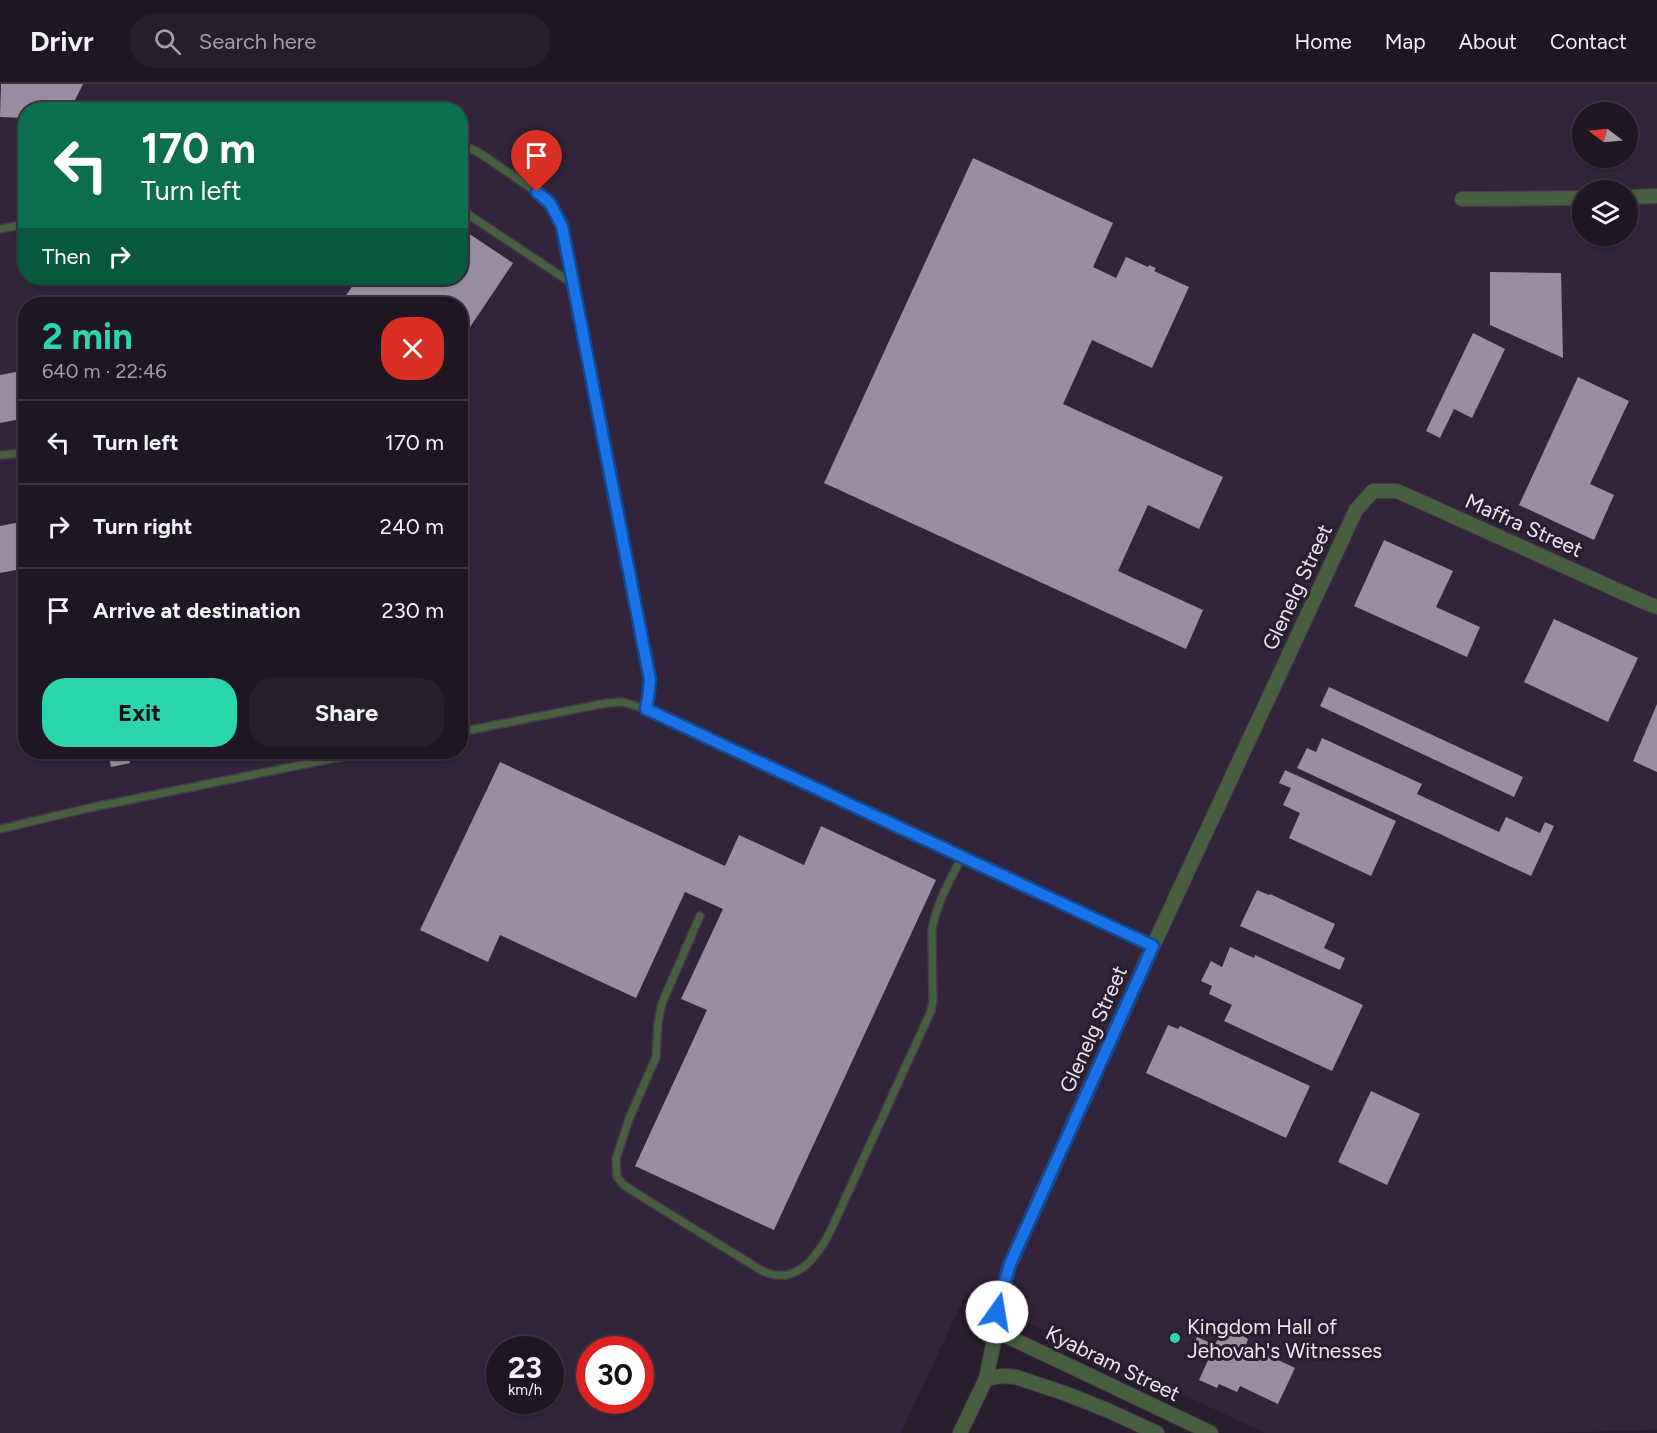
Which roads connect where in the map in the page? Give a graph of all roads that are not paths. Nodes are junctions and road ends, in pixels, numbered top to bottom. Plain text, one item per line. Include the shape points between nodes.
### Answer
1 (468, 148) edge
2 (1657, 196) edge
3 (1638, 197) edge
4 (1572, 198) edge
5 (1462, 199) dead end
6 (468, 214) edge
7 (18, 226) edge
8 (0, 229) edge
9 (573, 284) junction
10 (18, 454) edge
11 (0, 455) edge
12 (1373, 491) joint
13 (1657, 607) edge
14 (646, 709) junction
15 (468, 730) edge
16 (330, 759) edge
17 (0, 829) edge
18 (962, 857) junction
19 (700, 916) dead end
20 (1153, 946) junction
21 (996, 1331) junction
22 (986, 1379) junction
23 (960, 1433) edge
24 (1156, 1433) edge
25 (1211, 1433) edge

1 - 9 lane via 550,203 562,226
2 - 3 street
4 - 5 street
6 - 9 lane
7 - 8 lane
9 - 14 lane via 650,680
10 - 11 lane
12 - 13 street, Maffra Street via 1397,490
12 - 20 street, Glenelg Street via 1356,510
14 - 15 lane via 623,702 607,703
14 - 18 lane
16 - 17 lane
18 - 19 lane via 933,920 931,1011 823,1245 807,1264 782,1276 767,1274 624,1185 617,1176 615,1159 656,1057 662,1003
18 - 20 lane
20 - 21 street, Glenelg Street via 1010,1264 998,1304
21 - 22 street, Glenelg Street
21 - 25 street, Kyabram Street
22 - 23 street, Glenelg Street
22 - 24 street, Kyabram Street via 1016,1377 1107,1410

